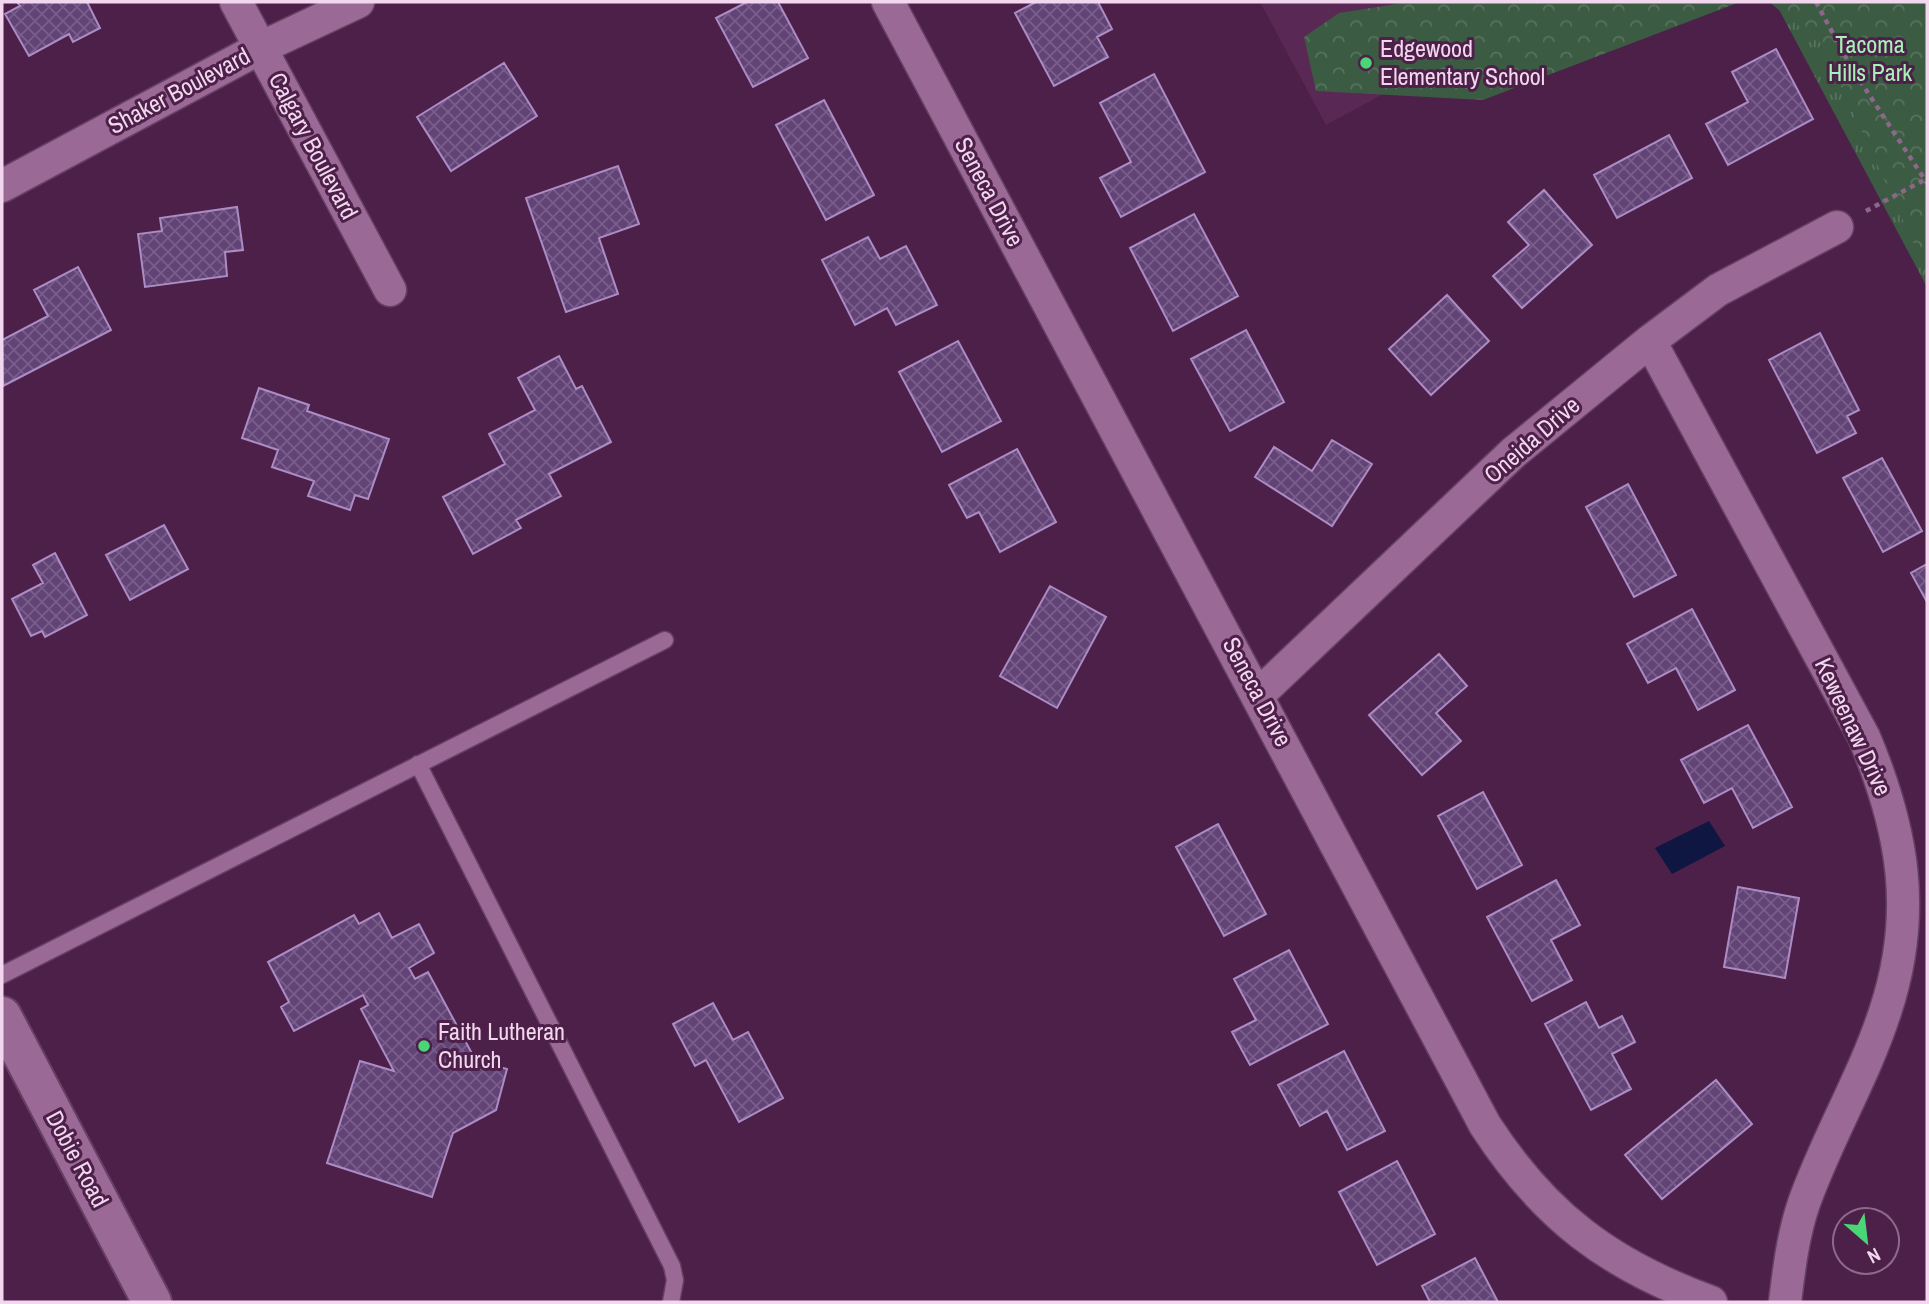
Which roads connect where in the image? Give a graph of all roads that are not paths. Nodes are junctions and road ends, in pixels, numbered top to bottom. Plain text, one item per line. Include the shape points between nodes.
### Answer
1 (236, 2) edge
2 (359, 2) edge
3 (888, 2) edge
4 (260, 48) junction
5 (2, 186) edge
6 (1837, 227) road end
7 (390, 290) dead end
8 (1650, 341) junction
9 (665, 640) dead end
10 (1258, 695) junction
11 (418, 764) junction
12 (2, 975) edge
13 (2, 1016) edge
14 (152, 1302) edge
15 (671, 1302) edge
16 (1711, 1302) edge
17 (1785, 1302) edge

1 - 4 street, Calgary Boulevard
2 - 4 street, Shaker Boulevard
3 - 10 street, Seneca Drive
4 - 5 street, Shaker Boulevard
4 - 7 street, Calgary Boulevard
6 - 8 street, Oneida Drive via 1718,290
8 - 10 street, Oneida Drive via 1513,453
8 - 17 street, Keweenaw Drive via 1864,737 1887,793 1899,847 1904,889 1900,946 1885,1011 1803,1205
9 - 11 lane
10 - 16 street, Seneca Drive via 1485,1125 1507,1158 1559,1217 1590,1242 1659,1282
11 - 12 lane
11 - 15 lane via 672,1266
13 - 14 street, Dobie Road

